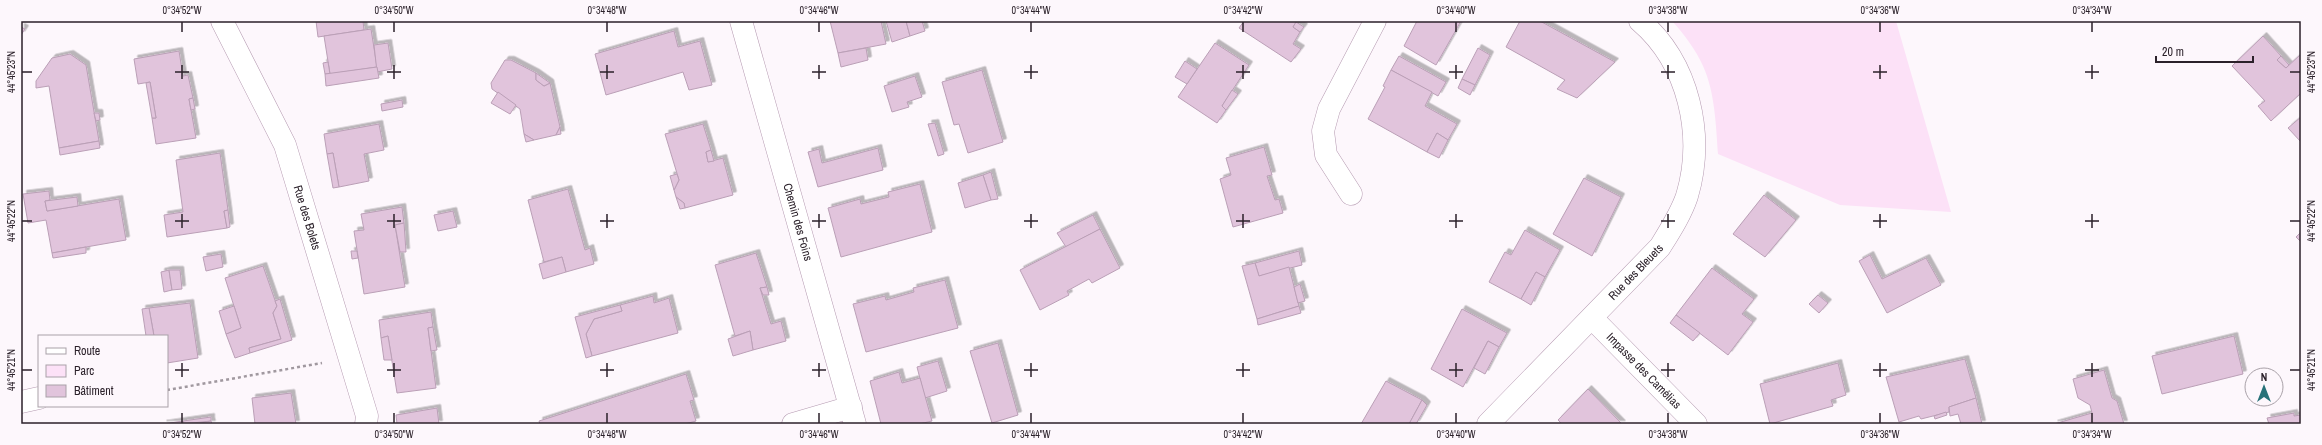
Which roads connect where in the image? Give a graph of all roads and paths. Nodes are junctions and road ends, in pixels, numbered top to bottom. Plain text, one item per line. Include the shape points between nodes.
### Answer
1 (222, 21) edge
2 (741, 21) edge
3 (1375, 21) edge
4 (1640, 21) edge
5 (1351, 194) dead end
6 (1592, 318) junction
7 (350, 358) junction
8 (168, 390) edge
9 (38, 398) edge
10 (21, 402) edge
11 (853, 416) edge
12 (366, 424) edge
13 (793, 424) edge
14 (1488, 424) edge
15 (1696, 424) edge

1 - 7 street, Rue des Bolets via 285,145
2 - 11 street, Chemin des Foins
3 - 5 street via 1329,109 1323,131 1326,155
4 - 6 street, Rue des Bleuets via 1670,57 1685,85 1695,143 1693,170 1676,221 1660,247
6 - 14 street, Rue des Bleuets
6 - 15 street, Impasse des Camélias
7 - 8 path
7 - 12 street, Rue des Bolets via 367,416
9 - 10 street
11 - 13 street

